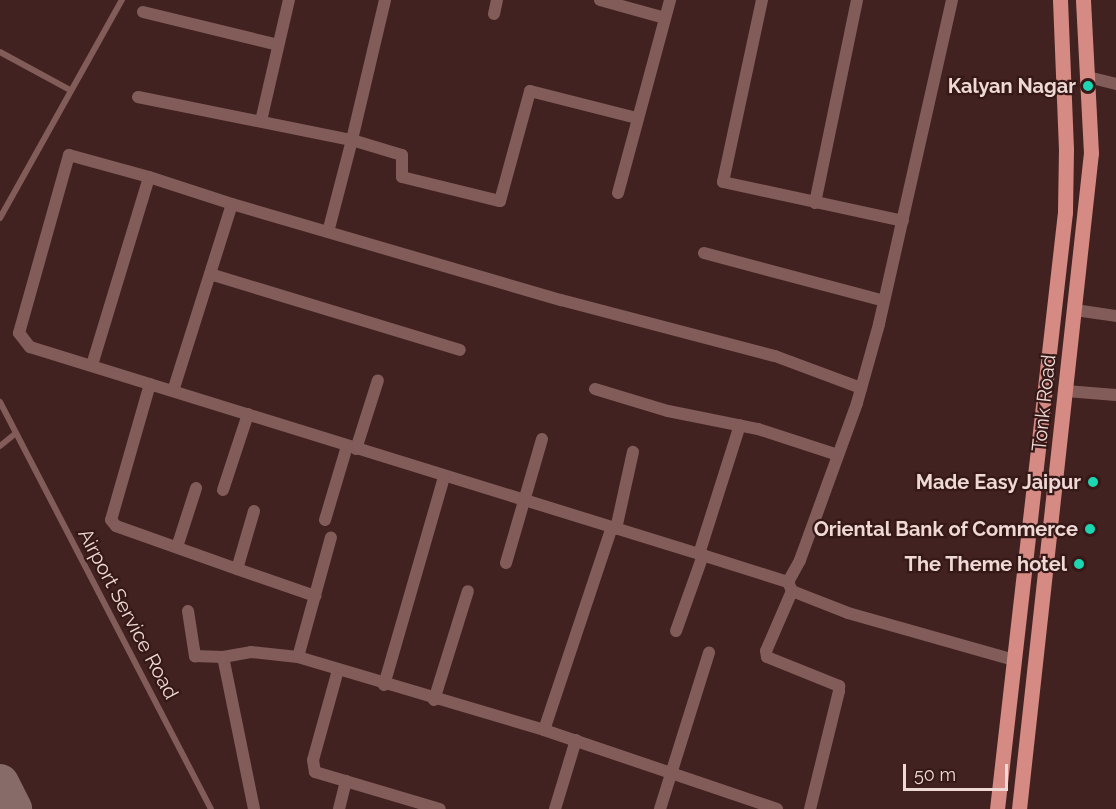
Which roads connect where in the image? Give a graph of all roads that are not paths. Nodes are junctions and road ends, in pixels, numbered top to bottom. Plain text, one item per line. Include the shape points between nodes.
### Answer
1 (122, 0) edge
2 (289, 0) edge
3 (385, 0) edge
4 (497, 0) edge
5 (600, 0) edge
6 (670, 0) edge
7 (762, 0) edge
8 (857, 0) edge
9 (952, 0) edge
10 (1060, 0) edge
11 (1083, 0) edge
12 (143, 12) dead end
13 (494, 14) dead end
14 (665, 18) junction
15 (278, 45) junction
16 (0, 52) edge
17 (1088, 77) junction
18 (1116, 84) edge
19 (69, 90) junction
20 (138, 97) dead end
21 (638, 118) junction
22 (261, 121) junction
23 (352, 140) junction
24 (149, 177) junction
25 (618, 193) dead end
26 (815, 203) junction
27 (232, 204) junction
28 (4, 207) edge
29 (0, 218) edge
30 (903, 221) junction
31 (328, 232) junction
32 (704, 253) dead end
33 (210, 274) junction
34 (884, 302) junction
35 (1075, 310) junction
36 (1116, 316) edge
37 (460, 350) dead end
38 (92, 365) junction
39 (378, 380) dead end
40 (150, 384) junction
41 (861, 388) junction
42 (595, 389) dead end
43 (173, 391) junction
44 (1066, 391) junction
45 (1116, 395) edge
46 (0, 402) edge
47 (248, 414) junction
48 (740, 425) junction
49 (15, 434) junction
50 (542, 439) dead end
51 (0, 446) edge
52 (352, 448) junction
53 (633, 452) dead end
54 (838, 455) junction
55 (444, 477) junction
56 (196, 488) dead end
57 (223, 490) dead end
58 (524, 501) junction
59 (254, 511) dead end
60 (325, 520) dead end
61 (614, 528) junction
62 (331, 537) dead end
63 (177, 547) junction
64 (701, 555) junction
65 (506, 563) dead end
66 (237, 569) junction
67 (790, 587) junction
68 (468, 591) dead end
69 (315, 596) junction
70 (188, 611) dead end
71 (676, 631) dead end
72 (709, 653) dead end
73 (223, 657) junction
74 (298, 657) junction
75 (1014, 660) junction
76 (338, 670) junction
77 (384, 685) junction
78 (434, 700) junction
79 (544, 730) junction
80 (576, 740) junction
81 (674, 772) junction
82 (346, 781) junction
83 (211, 809) edge
84 (254, 809) edge
85 (339, 809) edge
86 (440, 809) edge
87 (555, 809) edge
88 (660, 809) edge
89 (777, 809) edge
90 (810, 809) edge
91 (997, 809) edge
92 (1018, 809) edge

1 - 19 lane
2 - 15 street
3 - 23 street
4 - 13 street
5 - 14 street
6 - 14 street
7 - 26 street via 723,182
8 - 26 street
9 - 30 street
10 - 75 main road, Tonk Road via 1065,212
11 - 17 main road, Tonk Road
12 - 15 street
14 - 21 street
15 - 22 street
16 - 19 lane
17 - 18 street
17 - 35 main road, Tonk Road via 1091,153
19 - 28 lane
20 - 22 street
21 - 23 street via 530,91 502,197 497,201 402,177 402,155
21 - 25 street
22 - 23 street
23 - 31 street
24 - 27 street
24 - 38 street
24 - 38 street via 69,155 19,333 30,347
26 - 30 street
27 - 31 street
27 - 33 street
28 - 29 lane
30 - 34 street
31 - 41 street via 561,300 775,356
32 - 34 street
33 - 37 street
33 - 43 street
34 - 41 street
35 - 36 street
35 - 44 main road, Tonk Road
38 - 40 street
39 - 52 street
40 - 43 street
40 - 63 street via 111,520 116,526
41 - 54 street
42 - 48 street via 668,411
43 - 47 street
44 - 45 street
44 - 92 main road, Tonk Road
46 - 49 lane, Airport Service Road
47 - 52 street
47 - 57 street
48 - 54 street
48 - 64 street
49 - 51 lane
49 - 83 lane, Airport Service Road
50 - 58 street
52 - 55 street
52 - 60 street
53 - 61 street
54 - 67 street
55 - 58 street
55 - 77 street
56 - 63 street
58 - 61 street
58 - 65 street
59 - 66 street
61 - 64 street
61 - 79 street
62 - 69 street
63 - 66 street
64 - 67 street
64 - 71 street
66 - 69 street
67 - 75 street via 848,613
67 - 90 street via 767,657 838,686 839,691
68 - 78 street
69 - 74 street
70 - 73 street via 195,656
72 - 81 street
73 - 74 street via 251,652
73 - 84 street
74 - 76 street
75 - 91 main road, Tonk Road
76 - 77 street
76 - 82 street via 313,760 315,772
77 - 78 street
78 - 79 street
79 - 80 street
80 - 81 street
80 - 87 street
81 - 88 street
81 - 89 street
82 - 85 street
82 - 86 street

